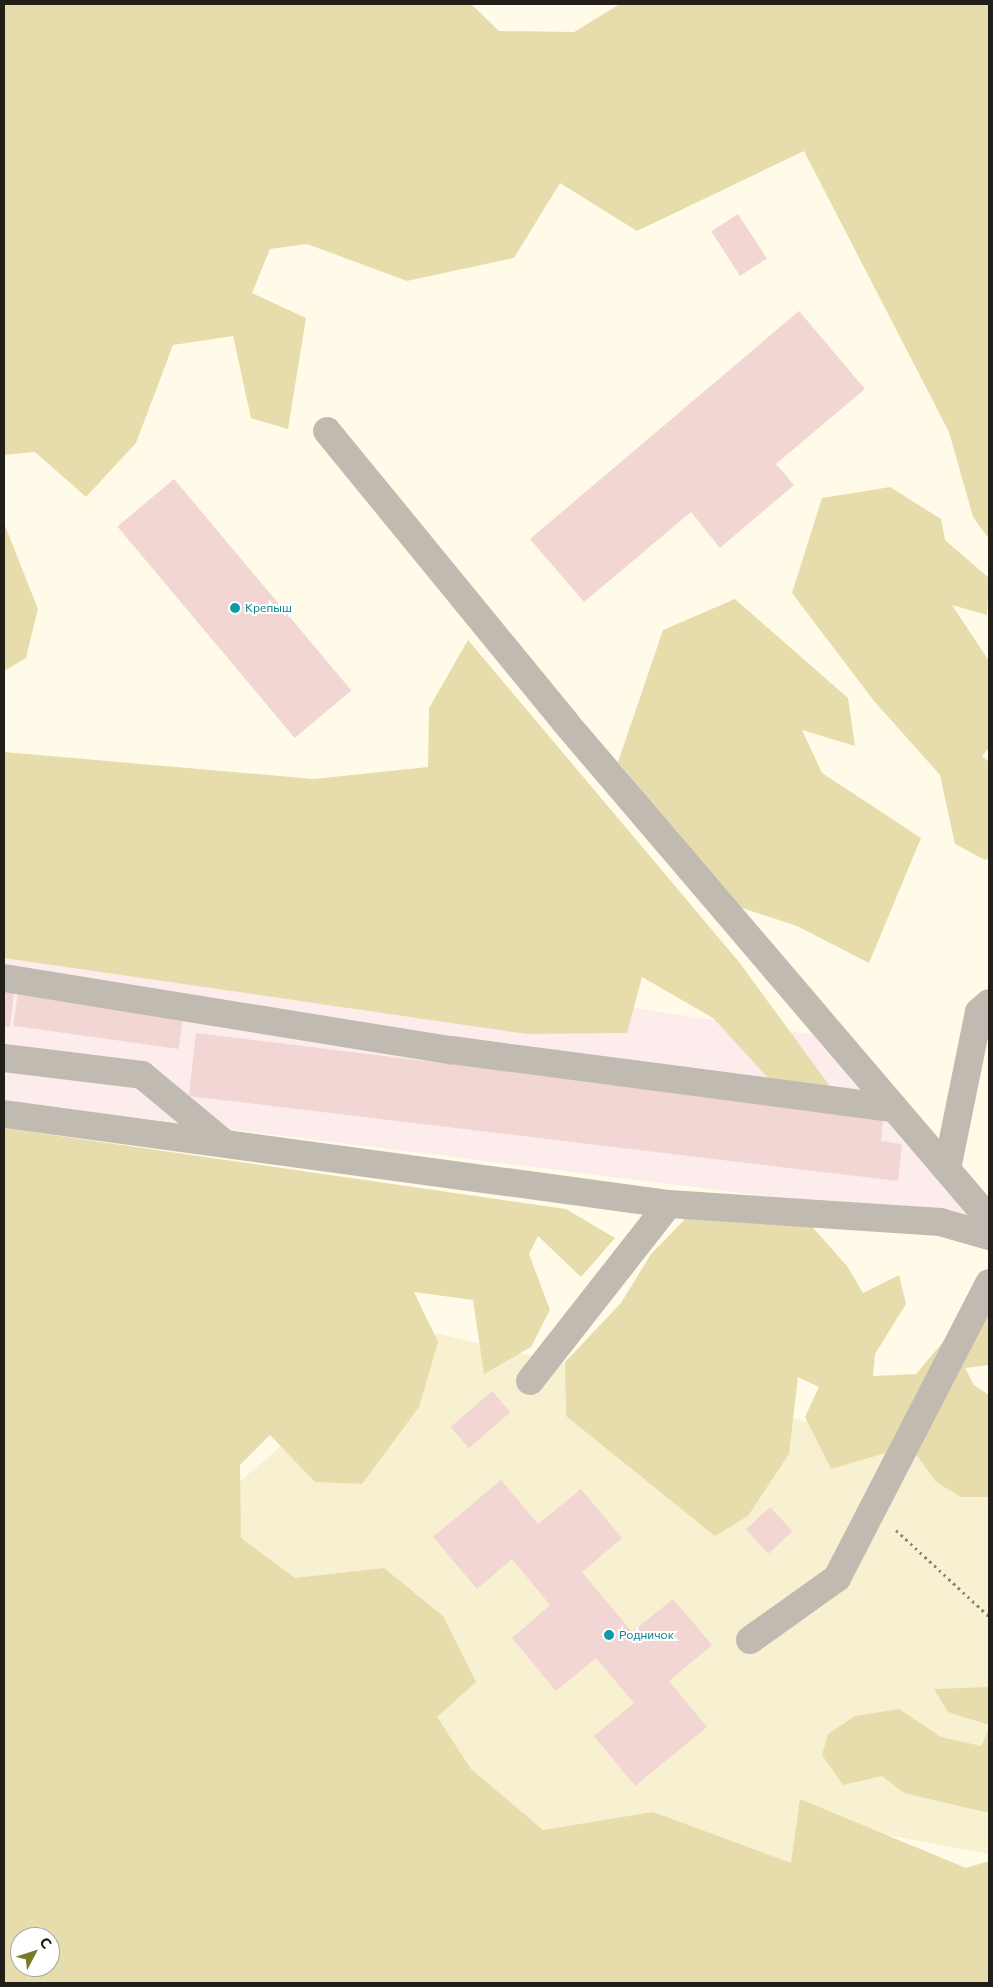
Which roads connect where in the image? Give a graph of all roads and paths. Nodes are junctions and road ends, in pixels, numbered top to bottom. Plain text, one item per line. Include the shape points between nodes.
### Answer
1 (327, 431) dead end
2 (4, 978) edge
3 (989, 1003) edge
4 (4, 1058) edge
5 (894, 1108) junction
6 (4, 1114) edge
7 (224, 1143) junction
8 (947, 1169) junction
9 (670, 1204) junction
10 (989, 1219) edge
11 (989, 1236) edge
12 (989, 1283) edge
13 (530, 1381) dead end
14 (876, 1511) junction
15 (989, 1616) edge
16 (750, 1640) dead end

1 - 5 lane via 572,729
2 - 5 lane via 451,1050
3 - 8 lane via 978,1012
4 - 7 lane via 142,1075
5 - 8 lane
6 - 7 lane
7 - 9 lane
8 - 10 lane
9 - 11 lane via 940,1222
9 - 13 lane
12 - 14 lane
14 - 15 path
14 - 16 lane via 837,1578

